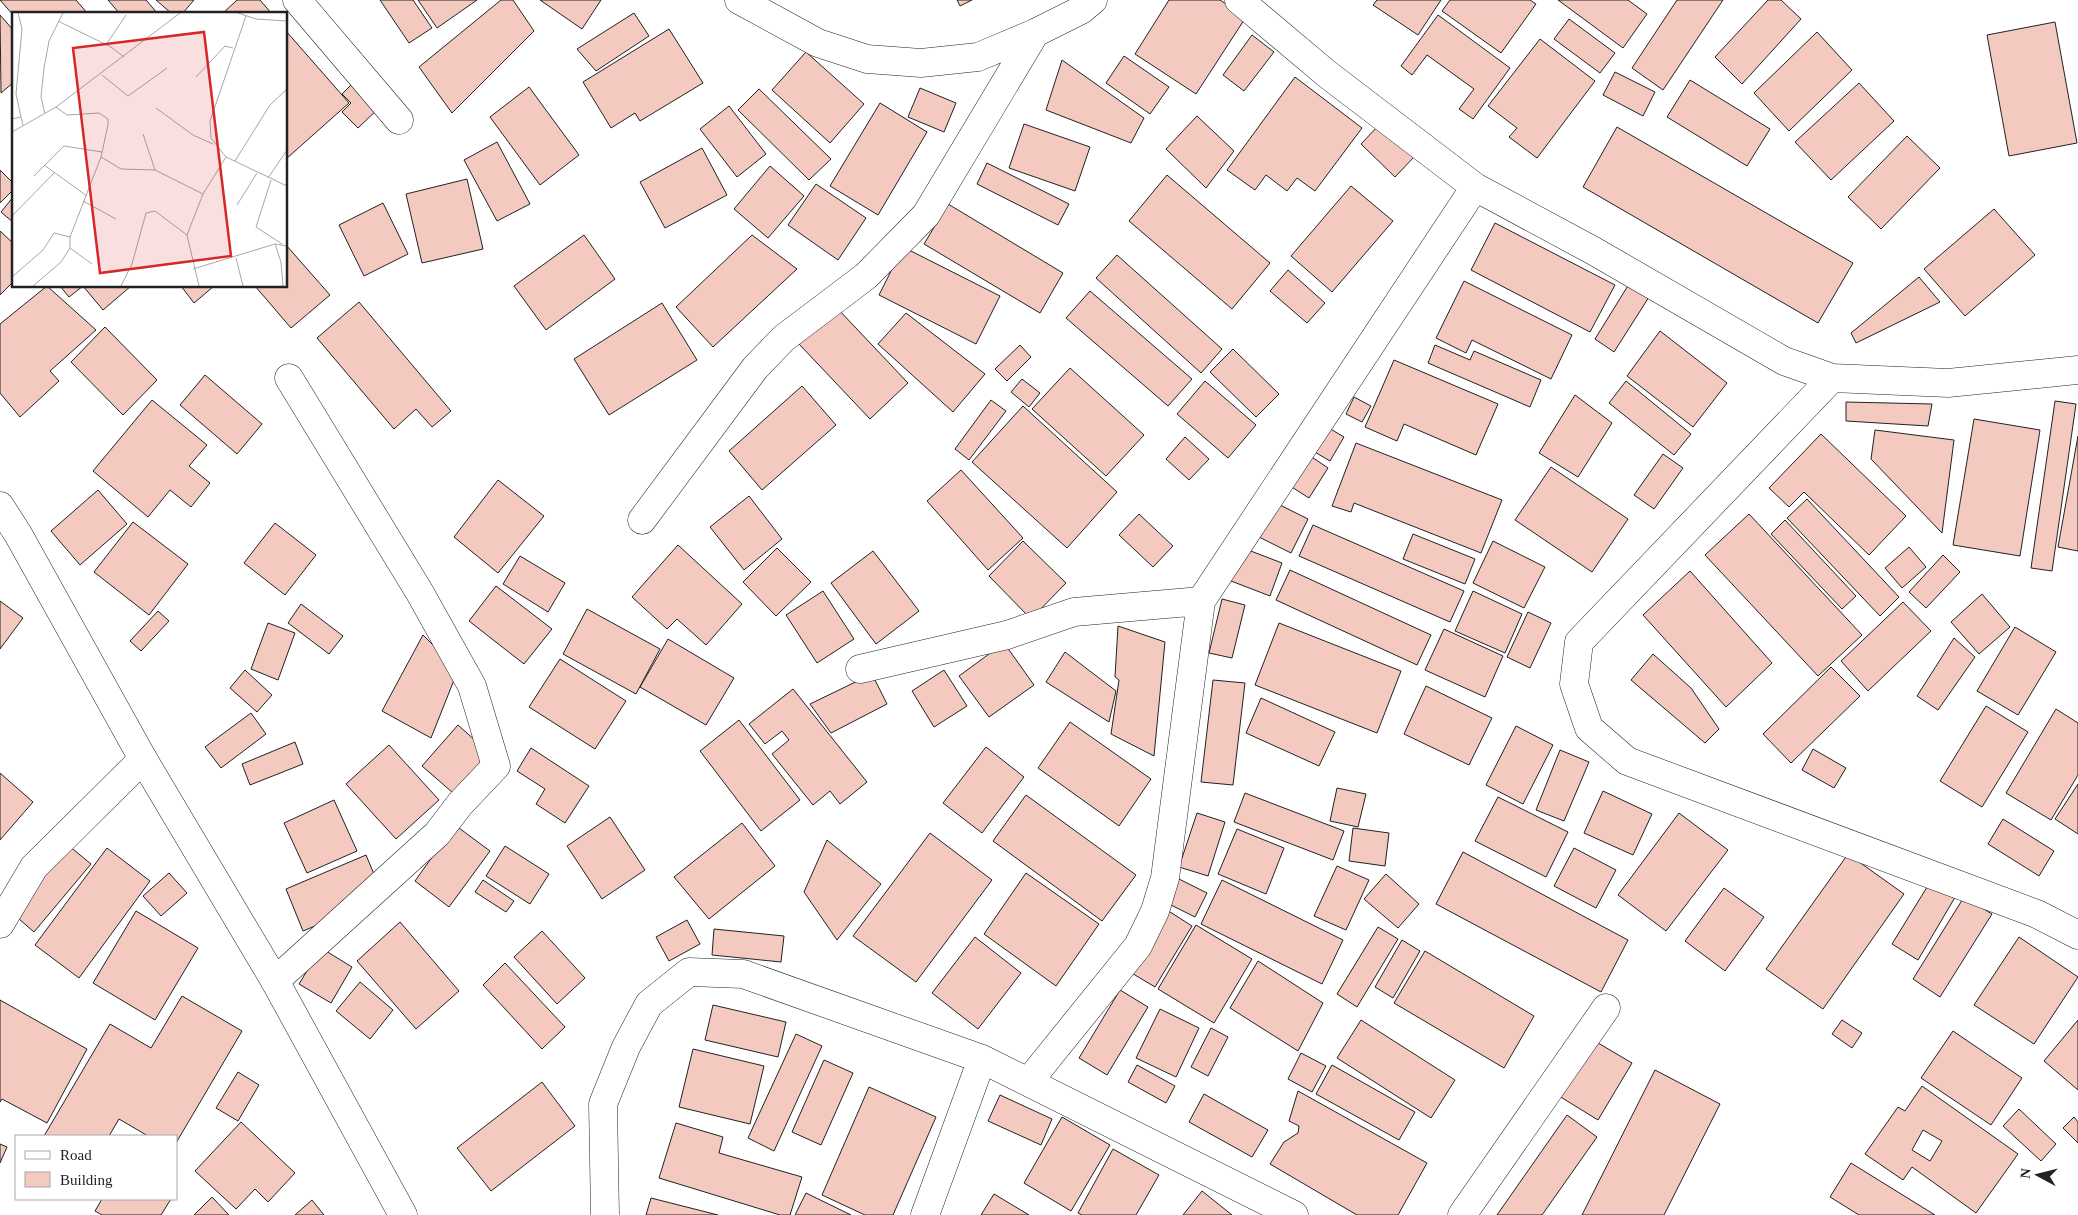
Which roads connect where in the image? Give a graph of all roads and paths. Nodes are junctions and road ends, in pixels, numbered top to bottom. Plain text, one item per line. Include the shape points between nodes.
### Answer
1 (296, 0) edge
2 (739, 0) edge
3 (1093, 0) edge
4 (1239, 0) edge
5 (1035, 34) junction
6 (399, 120) dead end
7 (1475, 187) junction
8 (2078, 370) edge
9 (289, 378) dead end
10 (1832, 378) junction
11 (0, 506) edge
12 (642, 520) dead end
13 (1201, 602) junction
14 (860, 669) dead end
15 (143, 759) junction
16 (3, 910) edge
17 (2078, 935) edge
18 (275, 981) junction
19 (1606, 1008) dead end
20 (982, 1059) junction
21 (1029, 1081) junction
22 (403, 1215) edge
23 (606, 1215) edge
24 (925, 1215) edge
25 (1294, 1215) edge
26 (1462, 1215) edge

1 - 6 street
2 - 5 street via 818,44 866,59 921,63 978,57
3 - 5 street via 1081,10
4 - 7 street via 1328,74
5 - 12 street via 926,215 866,276 784,338 755,368
7 - 10 street via 1592,250 1784,361
7 - 13 street
8 - 10 street via 1948,382
9 - 18 street via 420,593 472,686 496,766 437,834
10 - 17 street via 1579,642 1574,684 1589,728 1627,761 2037,914
11 - 15 street
13 - 14 street via 1074,612 1007,635
13 - 21 street via 1164,878 1155,911 1138,946
15 - 16 street via 34,868
15 - 18 street
18 - 22 street
19 - 26 street
20 - 21 street
20 - 23 street via 744,974 689,972 649,1004 626,1047 603,1104
20 - 24 street
21 - 25 street

